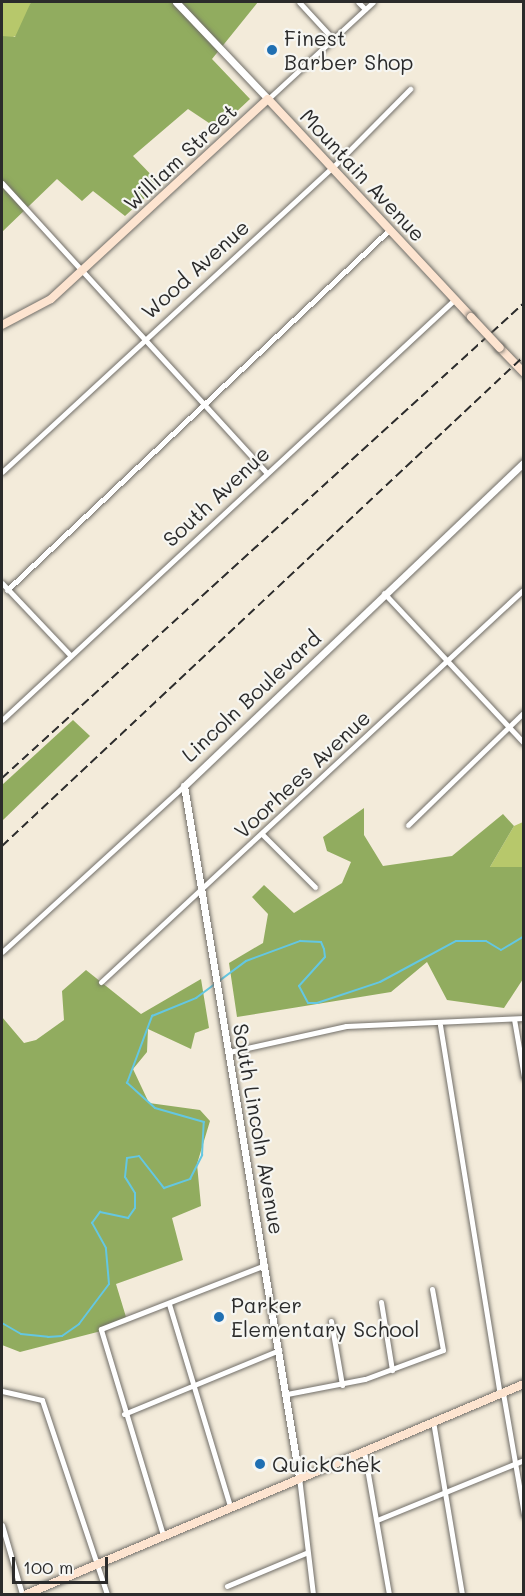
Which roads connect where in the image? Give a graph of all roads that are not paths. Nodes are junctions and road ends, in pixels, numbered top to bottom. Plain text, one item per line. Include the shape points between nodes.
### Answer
1 (176, 2) edge
2 (299, 2) edge
3 (358, 2) edge
4 (373, 2) edge
5 (365, 9) junction
6 (333, 39) junction
7 (410, 89) dead end
8 (268, 99) junction
9 (333, 167) junction
10 (2, 183) edge
11 (389, 230) junction
12 (83, 271) junction
13 (455, 299) junction
14 (2, 325) edge
15 (145, 337) junction
16 (524, 373) edge
17 (203, 405) junction
18 (524, 462) edge
19 (2, 472) edge
20 (266, 472) junction
21 (2, 584) edge
22 (524, 589) edge
23 (7, 590) junction
24 (384, 593) junction
25 (70, 655) junction
26 (448, 661) junction
27 (524, 711) edge
28 (2, 720) edge
29 (508, 726) junction
30 (524, 743) edge
31 (184, 786) junction
32 (408, 825) dead end
33 (262, 834) junction
34 (315, 887) dead end
35 (201, 890) junction
36 (2, 952) edge
37 (101, 982) dead end
38 (524, 1018) edge
39 (514, 1019) junction
40 (440, 1025) junction
41 (229, 1052) junction
42 (524, 1077) edge
43 (265, 1265) junction
44 (432, 1289) dead end
45 (381, 1302) dead end
46 (169, 1304) junction
47 (331, 1321) dead end
48 (279, 1350) junction
49 (392, 1370) junction
50 (342, 1384) junction
51 (524, 1384) edge
52 (194, 1385) junction
53 (2, 1391) edge
54 (502, 1393) junction
55 (287, 1394) junction
56 (124, 1414) junction
57 (433, 1421) junction
58 (364, 1450) junction
59 (524, 1460) edge
60 (515, 1463) junction
61 (299, 1477) junction
62 (445, 1492) junction
63 (230, 1506) junction
64 (524, 1515) edge
65 (377, 1520) junction
66 (2, 1525) edge
67 (163, 1535) junction
68 (306, 1553) junction
69 (95, 1563) junction
70 (227, 1586) dead end
71 (22, 1594) edge
72 (27, 1594) edge
73 (107, 1594) edge
74 (314, 1594) edge
75 (389, 1594) edge
76 (462, 1594) edge

1 - 8 street, Mountain Avenue
2 - 6 street
3 - 5 street
4 - 5 street, William Street
5 - 6 street, William Street
6 - 8 street, William Street
7 - 9 street, Wood Avenue
8 - 9 main road, Mountain Avenue
8 - 12 main road, William Street
9 - 11 main road, Mountain Avenue
9 - 15 street, Wood Avenue
10 - 12 street
11 - 13 main road, Mountain Avenue
11 - 17 street
12 - 14 main road, William Street via 39,309
12 - 15 street
13 - 16 main road, Mountain Avenue, bridge
13 - 20 street, South Avenue
15 - 17 street
15 - 19 street, Wood Avenue
17 - 20 street
17 - 23 street
18 - 24 street, Lincoln Boulevard
20 - 25 street, South Avenue
21 - 23 street
22 - 26 street, Voorhees Avenue
23 - 25 street
24 - 26 street
24 - 31 street, Lincoln Boulevard
25 - 28 street, South Avenue
26 - 29 street
26 - 33 street, Voorhees Avenue
27 - 29 street
29 - 30 street
29 - 32 street
31 - 35 street, South Lincoln Avenue
31 - 36 street, Lincoln Boulevard
33 - 34 street
33 - 35 street, Voorhees Avenue
35 - 37 street, Voorhees Avenue
35 - 41 street, South Lincoln Avenue
38 - 39 street
39 - 40 street
39 - 42 street
40 - 41 street via 346,1026
40 - 54 street
41 - 43 street, South Lincoln Avenue
43 - 46 street
43 - 48 street, South Lincoln Avenue
44 - 49 street via 443,1350
45 - 49 street
46 - 52 street
46 - 56 street via 101,1329
47 - 50 street
48 - 52 street
48 - 55 street, South Lincoln Avenue
49 - 50 street
50 - 55 street
51 - 54 main road
52 - 56 street
52 - 63 street
53 - 69 street via 42,1400
54 - 57 main road
54 - 60 street
55 - 61 street, South Lincoln Avenue
56 - 67 street
57 - 58 main road
57 - 62 street
58 - 61 main road
58 - 65 street
59 - 60 street
60 - 62 street
60 - 64 street
61 - 63 main road
61 - 68 street
62 - 65 street
62 - 76 street
63 - 67 main road
65 - 75 street
66 - 71 street
67 - 69 main road
68 - 70 street
68 - 74 street
69 - 72 main road
69 - 73 street

